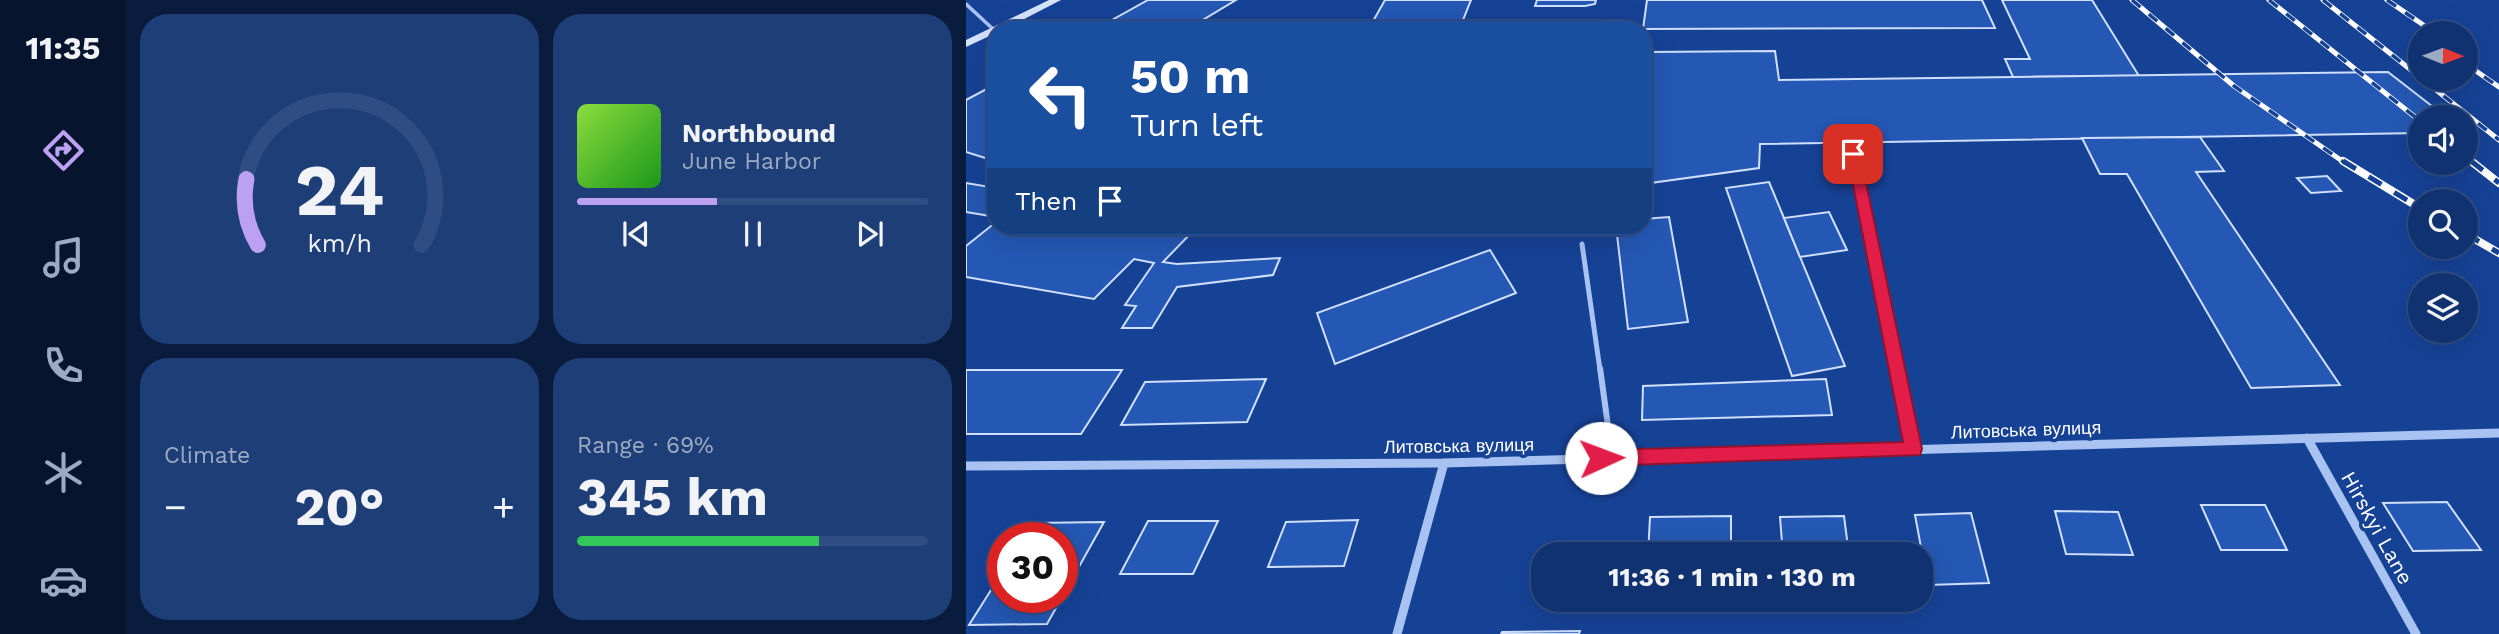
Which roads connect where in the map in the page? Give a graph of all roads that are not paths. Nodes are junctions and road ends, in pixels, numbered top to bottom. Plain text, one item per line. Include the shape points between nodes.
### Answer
1 (1056, 0) edge
2 (966, 4) edge
3 (1013, 21) edge
4 (987, 24) edge
5 (987, 34) edge
6 (966, 44) edge
7 (1853, 154) dead end
8 (1582, 244) dead end
9 (2499, 433) edge
10 (2307, 438) junction
11 (1913, 449) junction
12 (1601, 458) junction
13 (1444, 463) junction
14 (966, 466) edge
15 (1397, 634) edge
16 (2416, 634) edge

1 - 3 street
2 - 4 lane
5 - 6 street
7 - 11 lane
8 - 12 lane via 1608,426
9 - 10 street, Литовська вулиця
10 - 11 street, Литовська вулиця
10 - 16 street, Hirskyi Lane
11 - 12 street, Литовська вулиця
12 - 13 street, Литовська вулиця
13 - 14 street, Литовська вулиця
13 - 15 street

